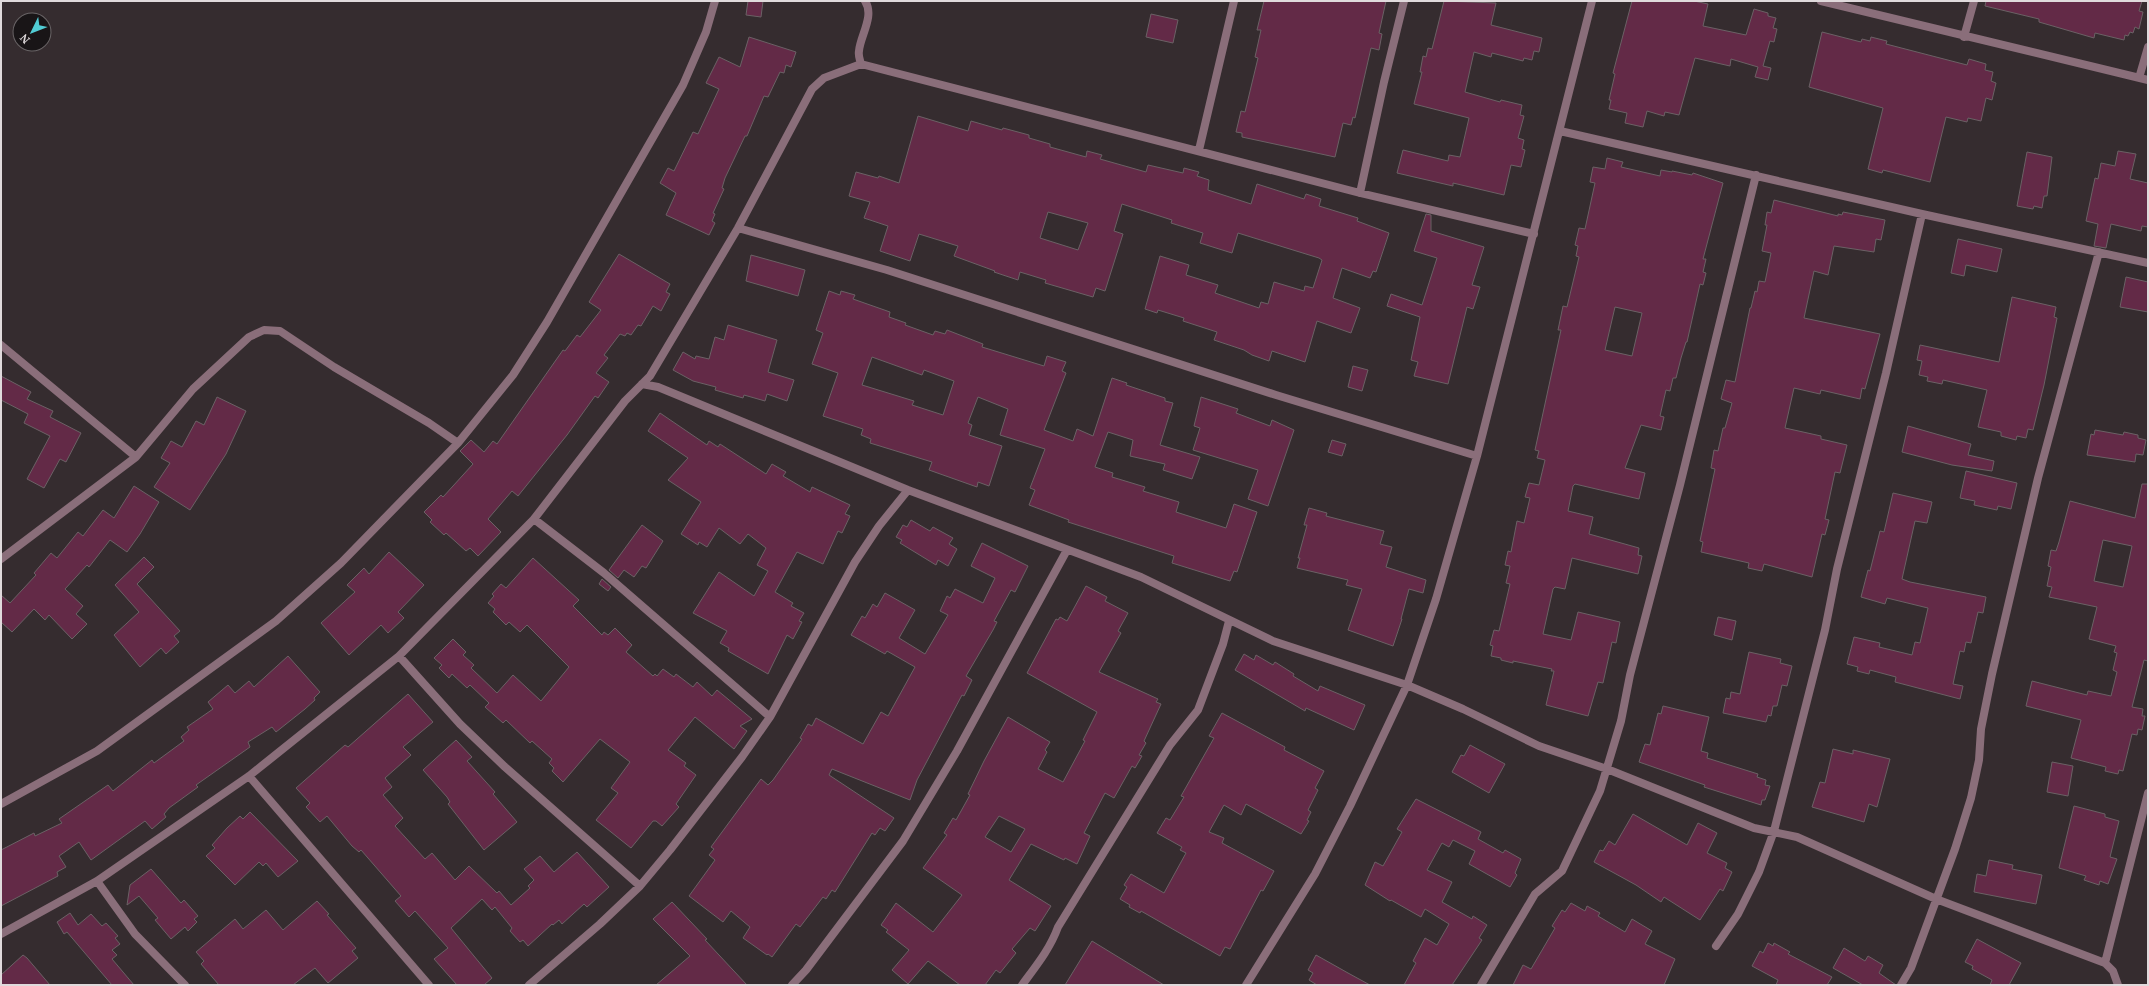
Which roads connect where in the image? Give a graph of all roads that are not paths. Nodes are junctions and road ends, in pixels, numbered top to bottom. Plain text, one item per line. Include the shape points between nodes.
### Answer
1 (715, 1) edge
2 (865, 1) edge
3 (1234, 1) edge
4 (1404, 1) edge
5 (1592, 1) edge
6 (1821, 1) edge
7 (1974, 1) edge
8 (1964, 37) junction
9 (2148, 47) edge
10 (861, 64) junction
11 (2139, 78) junction
12 (2148, 80) edge
13 (1560, 131) junction
14 (1199, 150) junction
15 (1756, 175) junction
16 (1360, 192) junction
17 (1922, 214) junction
18 (738, 228) junction
19 (1534, 234) junction
20 (2099, 252) junction
21 (2148, 263) edge
22 (1, 345) edge
23 (642, 384) junction
24 (458, 443) junction
25 (1477, 456) junction
26 (136, 457) junction
27 (908, 490) junction
28 (534, 519) junction
29 (1067, 550) junction
30 (1, 559) edge
31 (1229, 621) junction
32 (399, 656) junction
33 (1407, 685) junction
34 (770, 717) junction
35 (1607, 769) junction
36 (249, 776) junction
37 (2148, 793) edge
38 (1, 804) edge
39 (1774, 831) junction
40 (97, 881) junction
41 (640, 886) junction
42 (1936, 899) junction
43 (1, 934) edge
44 (1716, 946) dead end
45 (2105, 964) junction
46 (2120, 984) edge
47 (185, 985) edge
48 (429, 985) edge
49 (529, 985) edge
50 (792, 985) edge
51 (1022, 985) edge
52 (1246, 985) edge
53 (1481, 985) edge
54 (1901, 985) edge

1 - 24 street via 706,32 683,85 547,322 513,375
2 - 10 street via 867,22 859,52
3 - 14 street
4 - 16 street
5 - 13 street
6 - 8 street
7 - 8 street
8 - 11 street
9 - 11 street
10 - 14 street
10 - 18 street via 824,78 812,89
11 - 12 street
13 - 15 street
13 - 19 street
14 - 16 street
15 - 17 street
15 - 35 street
16 - 19 street
17 - 20 street
17 - 39 street via 1837,569 1825,630
18 - 23 street via 650,376
18 - 25 street via 888,270 1276,395
19 - 25 street
20 - 21 street
20 - 42 street via 2033,500 1992,674 1981,729 1979,760 1970,798 1956,849
22 - 26 street
23 - 27 street via 658,386
23 - 28 street via 625,401
24 - 26 street via 429,422 334,367 280,331 264,330 249,337 193,389
24 - 38 street via 341,563 276,621 97,751
25 - 33 street via 1436,599
26 - 30 street
27 - 29 street
27 - 34 street via 879,526 855,562
28 - 32 street
28 - 34 street via 604,573
29 - 31 street via 1141,577
29 - 50 street via 957,751 903,841
31 - 33 street via 1273,641
31 - 51 street via 1198,710 1170,745 1058,927 1047,952
32 - 36 street
32 - 41 street via 460,724 505,767
33 - 35 street via 1539,746
33 - 52 street via 1315,874
34 - 41 street
35 - 39 street via 1754,828
35 - 53 street via 1600,791 1562,871 1535,894
36 - 40 street
36 - 48 street
37 - 45 street
39 - 42 street via 1797,837
39 - 44 street via 1759,872 1738,914
40 - 43 street
40 - 47 street via 135,934
41 - 49 street
42 - 45 street
42 - 54 street via 1911,968
45 - 46 street via 2113,971

